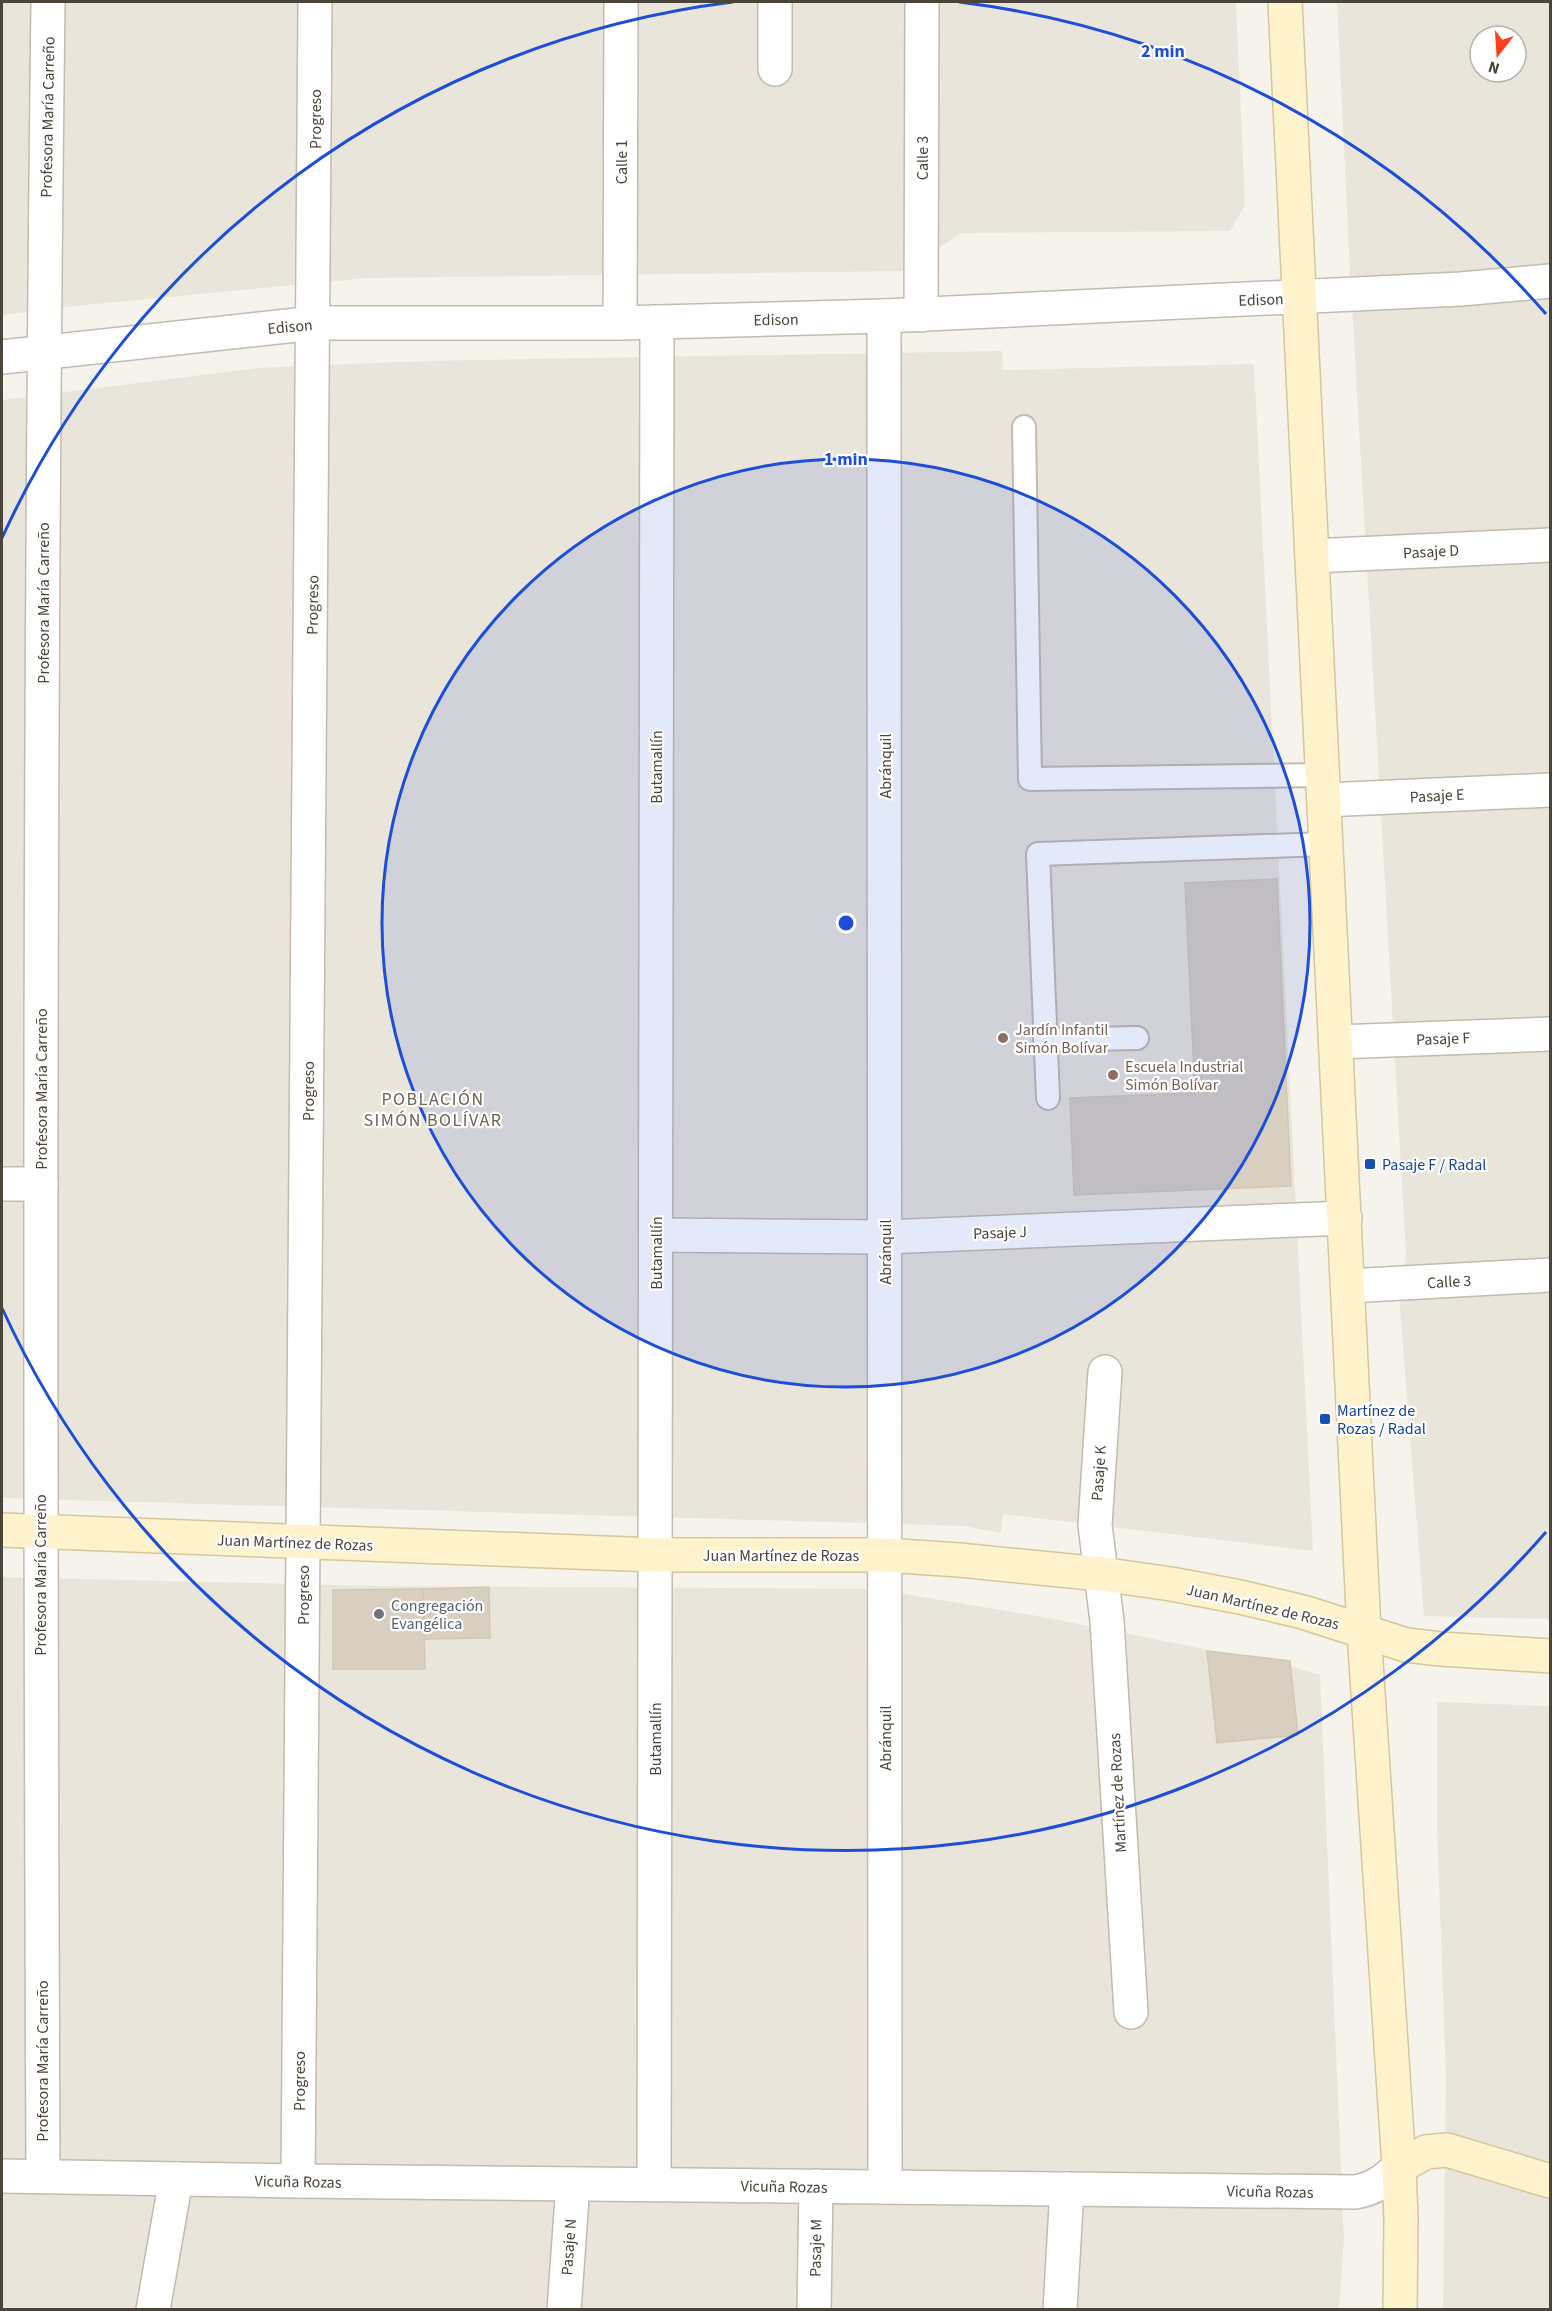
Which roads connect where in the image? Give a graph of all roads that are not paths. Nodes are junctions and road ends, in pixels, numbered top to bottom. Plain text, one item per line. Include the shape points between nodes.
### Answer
1 (48, 2) edge
2 (315, 2) edge
3 (621, 2) edge
4 (775, 2) edge
5 (922, 2) edge
6 (1285, 2) edge
7 (775, 69) dead end
8 (1551, 281) edge
9 (1299, 298) junction
10 (921, 315) junction
11 (884, 316) junction
12 (657, 322) junction
13 (314, 323) junction
14 (620, 323) junction
15 (44, 351) junction
16 (2, 357) edge
17 (1024, 427) dead end
18 (1551, 545) edge
19 (1312, 556) junction
20 (1324, 787) junction
21 (1551, 790) edge
22 (1326, 844) junction
23 (1551, 1034) edge
24 (1137, 1038) dead end
25 (1045, 1041) junction
26 (1336, 1042) junction
27 (1048, 1098) dead end
28 (2, 1184) edge
29 (41, 1184) junction
30 (1345, 1218) junction
31 (656, 1235) junction
32 (885, 1237) junction
33 (1551, 1275) edge
34 (1348, 1286) junction
35 (1105, 1372) dead end
36 (2, 1530) edge
37 (40, 1530) junction
38 (304, 1543) junction
39 (655, 1554) junction
40 (885, 1555) junction
41 (1101, 1574) junction
42 (1364, 1631) junction
43 (1551, 1656) edge
44 (1131, 2012) dead end
45 (1399, 2168) junction
46 (2, 2176) edge
47 (43, 2176) junction
48 (176, 2179) junction
49 (298, 2181) junction
50 (1551, 2181) edge
51 (573, 2184) junction
52 (654, 2184) junction
53 (816, 2186) junction
54 (885, 2187) junction
55 (1067, 2189) junction
56 (153, 2310) edge
57 (564, 2310) edge
58 (814, 2310) edge
59 (1060, 2310) edge
60 (1400, 2310) edge

1 - 15 street, Profesora María Carreño
2 - 13 street, Progreso
3 - 14 street, Calle 1
4 - 7 street
5 - 10 street, Calle 3
6 - 9 main road
8 - 9 street, Edison
9 - 10 street, Edison
9 - 19 main road
10 - 11 street, Edison
11 - 12 street, Edison
11 - 32 street, Abránquil
12 - 14 street, Edison
12 - 31 street, Butamallín
13 - 14 street, Edison
13 - 15 street, Edison
13 - 38 street, Progreso
15 - 16 street, Edison
15 - 29 street, Profesora María Carreño
17 - 20 lane via 1030,779
18 - 19 street, Pasaje D
19 - 20 main road
20 - 21 street, Pasaje E
20 - 22 main road
22 - 25 lane via 1038,855
22 - 26 main road
23 - 26 street, Pasaje F
24 - 25 lane
25 - 27 lane
26 - 30 main road
28 - 29 street
29 - 37 street, Profesora María Carreño
30 - 32 street, Pasaje J
30 - 34 main road
31 - 32 street, Pasaje J
31 - 39 street, Butamallín
32 - 40 street, Abránquil
33 - 34 street, Calle 3
34 - 42 main road
35 - 41 street, Pasaje K via 1095,1525
36 - 37 main road, Juan Martínez de Rozas
37 - 38 main road, Juan Martínez de Rozas
37 - 47 street, Profesora María Carreño
38 - 39 main road, Juan Martínez de Rozas
38 - 49 street, Progreso
39 - 40 main road, Juan Martínez de Rozas
39 - 52 street, Butamallín
40 - 41 main road, Juan Martínez de Rozas
40 - 54 street, Abránquil
41 - 42 main road, Juan Martínez de Rozas via 1240,1597
41 - 44 street, Martínez de Rozas
42 - 43 main road, Juan Martínez de Rozas via 1406,1645
42 - 45 main road
45 - 50 main road, Vicuña Rozas via 1426,2152 1448,2150
45 - 55 street, Vicuña Rozas via 1380,2184 1355,2192
45 - 60 main road
46 - 47 street, Vicuña Rozas
47 - 48 street, Vicuña Rozas
48 - 49 street, Vicuña Rozas
48 - 56 street
49 - 51 street, Vicuña Rozas
51 - 52 street, Vicuña Rozas
51 - 57 street, Pasaje N
52 - 53 street, Vicuña Rozas
53 - 54 street, Vicuña Rozas
53 - 58 street, Pasaje M
54 - 55 street, Vicuña Rozas
55 - 59 street

